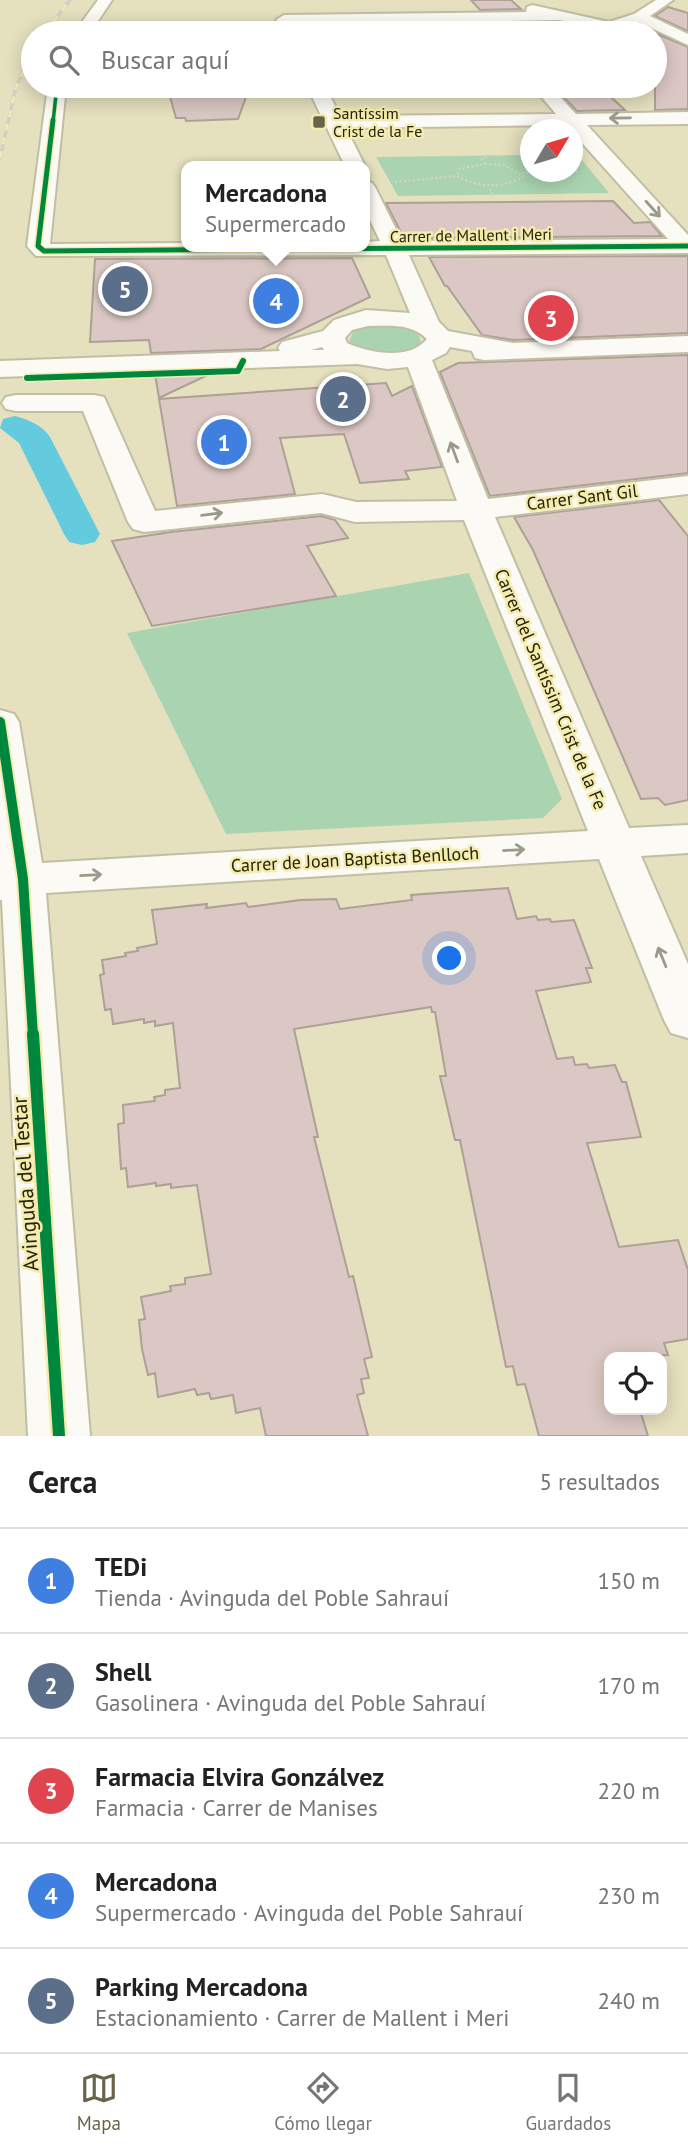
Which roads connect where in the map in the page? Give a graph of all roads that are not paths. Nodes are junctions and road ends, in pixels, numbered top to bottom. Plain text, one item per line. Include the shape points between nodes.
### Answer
1 (104, 0) edge
2 (486, 0) edge
3 (548, 0) edge
4 (656, 2) edge
5 (558, 16) junction
6 (90, 21) edge
7 (285, 21) edge
8 (582, 21) edge
9 (603, 21) edge
10 (643, 21) edge
11 (667, 35) edge
12 (667, 40) edge
13 (685, 42) edge
14 (56, 98) edge
15 (322, 98) edge
16 (552, 98) edge
17 (688, 118) edge
18 (571, 119) joint
19 (520, 120) edge
20 (334, 122) junction
21 (583, 132) edge
22 (353, 161) edge
23 (370, 198) edge
24 (687, 246) edge
25 (370, 250) edge
26 (395, 250) junction
27 (288, 252) edge
28 (412, 285) junction
29 (366, 318) junction
30 (332, 336) junction
31 (428, 343) junction
32 (688, 344) edge
33 (353, 356) junction
34 (243, 362) junction
35 (32, 368) junction
36 (0, 369) edge
37 (8, 411) edge
38 (678, 486) edge
39 (476, 510) junction
40 (688, 511) edge
41 (0, 722) edge
42 (688, 839) edge
43 (615, 844) junction
44 (11, 882) edge
45 (688, 1020) edge
46 (59, 1436) edge

1 - 6 street
2 - 5 street
3 - 9 street
4 - 10 street
5 - 7 street
5 - 8 street
11 - 13 street
12 - 13 street
14 - 27 street, Carrer de Mallent i Meri via 38,246 44,251 74,256
15 - 20 street
16 - 18 street
17 -> 18 street
19 - 20 street
20 - 22 street
21 -> 24 street
23 - 26 street, Carrer del Santíssim Crist de la Fe
24 - 26 street, Carrer de Mallent i Meri
25 - 26 street, Carrer de Mallent i Meri
26 - 28 street, Carrer del Santíssim Crist de la Fe
28 - 29 street
28 - 31 street, Carrer del Santíssim Crist de la Fe
29 - 30 street via 343,325
29 - 31 street via 399,318
30 - 33 street via 335,347
30 - 34 street
31 - 32 street via 509,350
31 - 33 street via 382,361
39 -> 31 street, Carrer del Santíssim Crist de la Fe
33 - 34 street
34 - 35 street via 68,355
35 - 36 street
35 - 37 street
37 -> 39 street, Carrer Sant Gil via 94,403 144,522 321,503 355,512
38 - 39 street, Carrer Sant Gil
38 - 40 street
39 - 43 street, Carrer del Santíssim Crist de la Fe
41 - 44 street, Avinguda del Testar
42 - 43 street, Carrer de Joan Baptista Benlloch
44 -> 43 street, Carrer de Joan Baptista Benlloch
45 -> 43 street, Carrer del Santíssim Crist de la Fe
44 - 46 street, Avinguda del Testar

